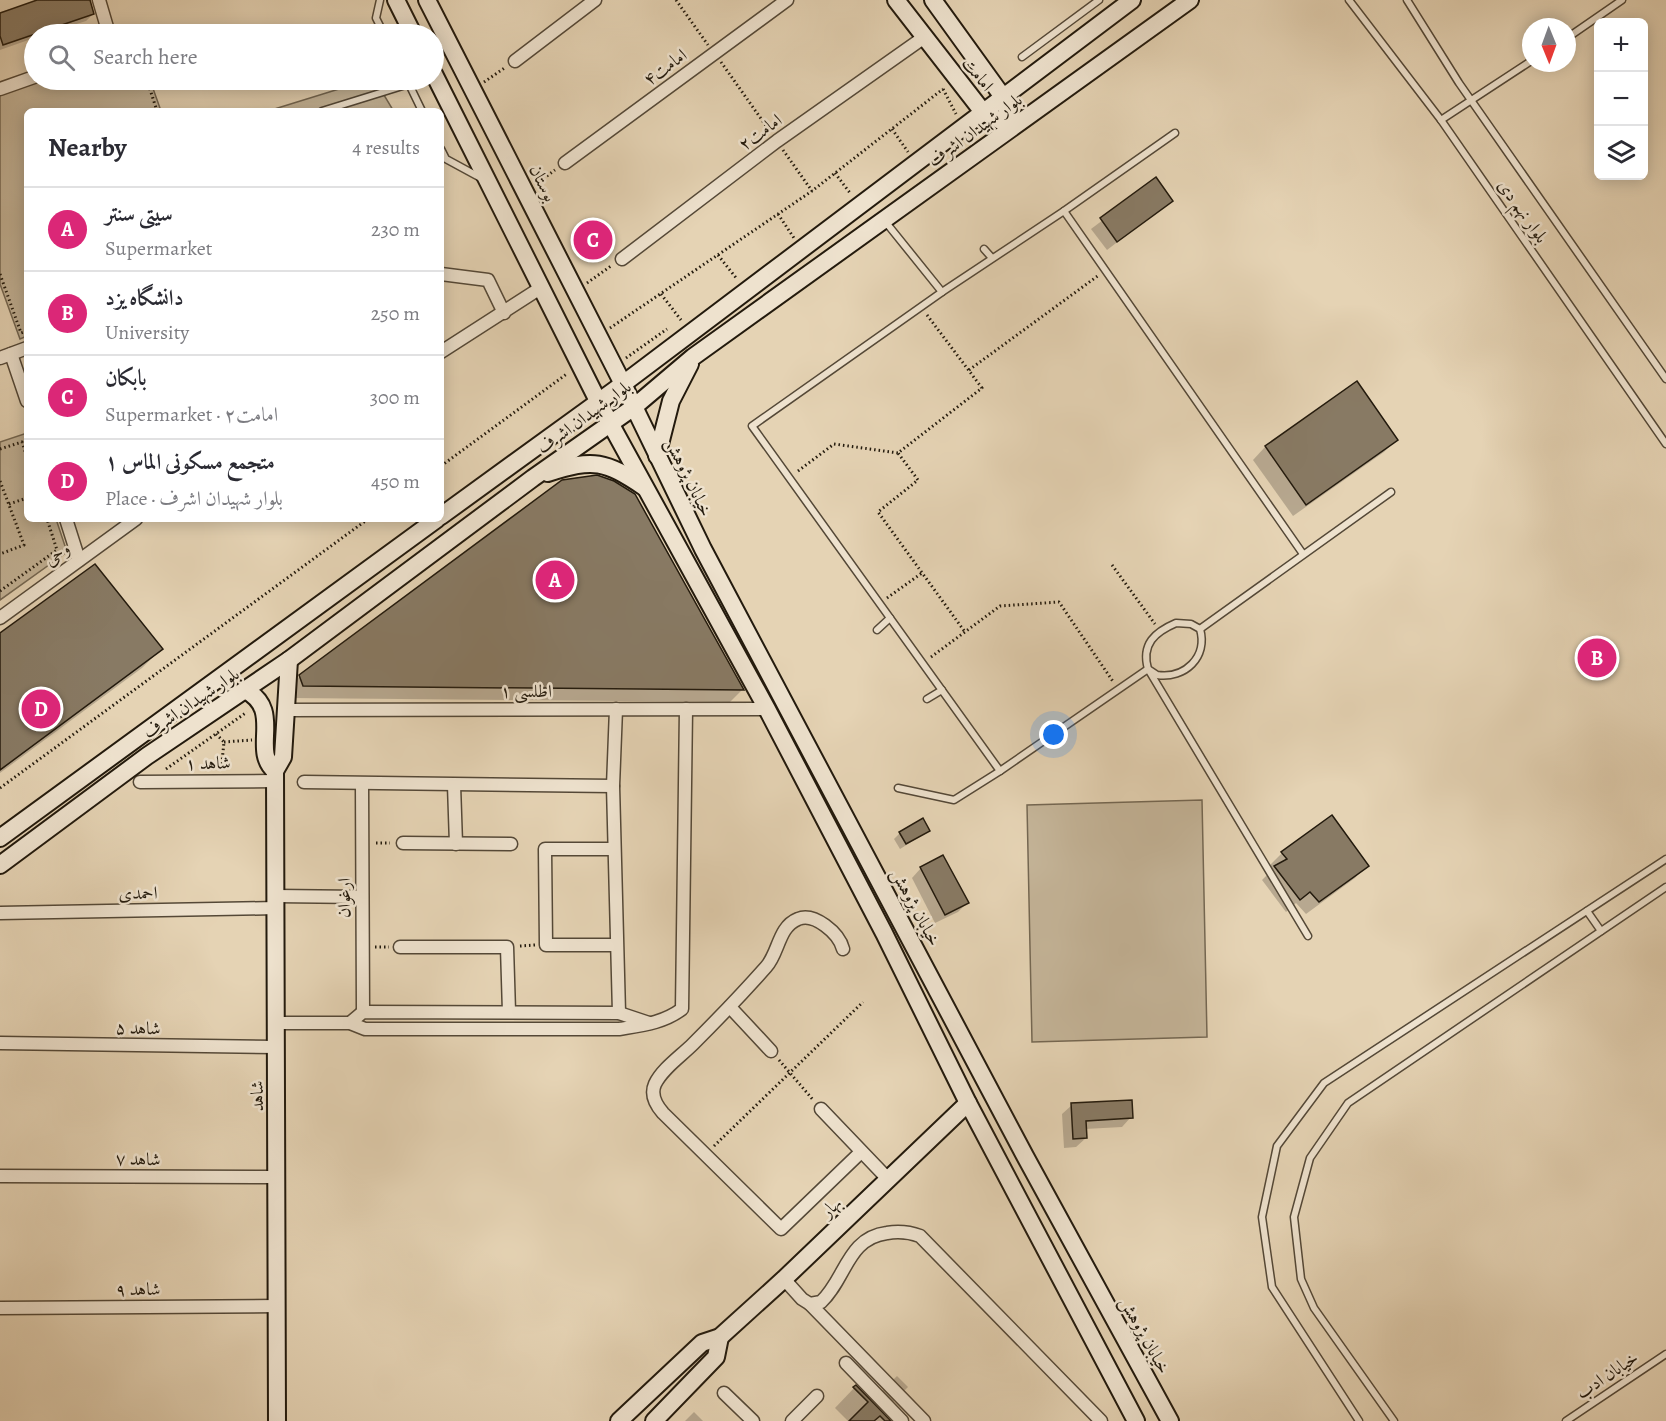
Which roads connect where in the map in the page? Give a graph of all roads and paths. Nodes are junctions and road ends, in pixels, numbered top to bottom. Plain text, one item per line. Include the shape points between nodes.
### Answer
1 (99, 0) edge
2 (380, 0) edge
3 (396, 0) edge
4 (428, 0) edge
5 (595, 0) edge
6 (676, 0) edge
7 (787, 0) edge
8 (897, 0) edge
9 (933, 0) edge
10 (1099, 0) edge
11 (1132, 0) edge
12 (1190, 0) edge
13 (1349, 0) edge
14 (1407, 0) edge
15 (1622, 0) edge
16 (106, 24) edge
17 (379, 24) edge
18 (408, 24) edge
19 (440, 24) edge
20 (444, 32) edge
21 (1056, 32) junction
22 (1576, 32) edge
23 (923, 38) junction
24 (1068, 48) junction
25 (714, 53) junction
26 (1023, 57) dead end
27 (515, 61) joint
28 (1522, 67) edge
29 (957, 78) junction
30 (24, 81) edge
31 (0, 89) edge
32 (151, 90) edge
33 (384, 90) edge
34 (412, 90) edge
35 (442, 90) edge
36 (473, 90) junction
37 (1004, 97) junction
38 (1471, 100) junction
39 (157, 108) edge
40 (331, 108) edge
41 (421, 108) edge
42 (983, 112) junction
43 (1441, 120) junction
44 (1012, 127) junction
45 (892, 129) junction
46 (1176, 133) dead end
47 (777, 141) junction
48 (444, 155) edge
49 (911, 155) dead end
50 (565, 164) joint
51 (835, 173) junction
52 (489, 183) junction
53 (812, 191) junction
54 (525, 192) junction
55 (852, 197) dead end
56 (1064, 211) junction
57 (778, 214) junction
58 (884, 219) junction
59 (794, 238) dead end
60 (552, 245) junction
61 (984, 249) dead end
62 (718, 255) junction
63 (992, 258) junction
64 (622, 259) joint
65 (529, 260) junction
66 (1105, 270) junction
67 (0, 274) edge
68 (444, 274) edge
69 (737, 279) dead end
70 (542, 287) junction
71 (576, 291) junction
72 (942, 292) junction
73 (661, 294) junction
74 (921, 307) junction
75 (504, 313) junction
76 (681, 320) dead end
77 (24, 332) edge
78 (598, 336) junction
79 (24, 349) edge
80 (444, 350) edge
81 (6, 356) edge
82 (693, 357) junction
83 (580, 364) junction
84 (969, 370) junction
85 (1666, 380) edge
86 (623, 384) junction
87 (24, 394) edge
88 (598, 401) junction
89 (634, 407) junction
90 (758, 412) dead end
91 (763, 418) junction
92 (610, 422) junction
93 (22, 442) joint
94 (1666, 444) edge
95 (24, 448) edge
96 (0, 449) edge
97 (898, 453) junction
98 (657, 456) junction
99 (444, 464) edge
100 (533, 478) junction
101 (789, 478) junction
102 (0, 481) edge
103 (646, 489) junction
104 (1390, 492) dead end
105 (24, 499) edge
106 (9, 504) junction
107 (444, 514) edge
108 (48, 522) edge
109 (67, 522) edge
110 (132, 522) edge
111 (364, 522) edge
112 (433, 522) edge
113 (0, 554) edge
114 (1303, 555) junction
115 (80, 560) junction
116 (1112, 565) dead end
117 (922, 573) junction
118 (0, 591) edge
119 (880, 604) junction
120 (0, 618) edge
121 (890, 618) junction
122 (1200, 629) junction
123 (877, 630) dead end
124 (1159, 630) junction
125 (965, 632) junction
126 (289, 660) junction
127 (922, 663) junction
128 (1148, 669) junction
129 (1118, 689) junction
130 (245, 690) junction
131 (942, 690) junction
132 (927, 699) dead end
133 (616, 709) junction
134 (686, 709) junction
135 (767, 709) junction
136 (285, 710) junction
137 (250, 720) dead end
138 (216, 734) junction
139 (256, 740) junction
140 (133, 741) junction
141 (224, 742) junction
142 (147, 756) junction
143 (1000, 771) junction
144 (275, 776) junction
145 (220, 781) junction
146 (144, 782) joint
147 (304, 782) dead end
148 (362, 784) junction
149 (454, 785) junction
150 (613, 786) junction
151 (0, 788) edge
152 (898, 788) dead end
153 (0, 838) edge
154 (362, 843) junction
155 (403, 843) joint
156 (456, 844) junction
157 (510, 844) dead end
158 (614, 849) junction
159 (1666, 859) edge
160 (0, 865) edge
161 (1666, 887) edge
162 (363, 897) junction
163 (276, 902) junction
164 (1587, 911) junction
165 (0, 913) edge
166 (1601, 931) junction
167 (1308, 936) dead end
168 (546, 945) junction
169 (616, 945) junction
170 (363, 946) junction
171 (400, 947) joint
172 (507, 947) junction
173 (843, 949) dead end
174 (863, 1002) dead end
175 (730, 1007) junction
176 (363, 1012) junction
177 (509, 1012) junction
178 (619, 1013) junction
179 (276, 1023) junction
180 (350, 1023) junction
181 (652, 1024) junction
182 (0, 1043) edge
183 (276, 1047) junction
184 (771, 1051) joint
185 (790, 1072) junction
186 (968, 1103) junction
187 (821, 1109) joint
188 (861, 1152) junction
189 (705, 1155) junction
190 (0, 1176) edge
191 (276, 1177) junction
192 (888, 1179) junction
193 (784, 1279) junction
194 (810, 1304) junction
195 (277, 1306) junction
196 (0, 1308) edge
197 (720, 1337) junction
198 (1666, 1354) edge
199 (846, 1363) dead end
200 (724, 1393) dead end
201 (817, 1396) dead end
202 (277, 1421) edge
203 (619, 1421) edge
204 (654, 1421) edge
205 (753, 1421) edge
206 (792, 1421) edge
207 (902, 1421) edge
208 (924, 1421) edge
209 (1101, 1421) edge
210 (1136, 1421) edge
211 (1170, 1421) edge
212 (1359, 1421) edge
213 (1394, 1421) edge
214 (1566, 1421) edge

1 - 16 street
2 - 17 lane via 376,18
3 - 18 main road
4 - 19 main road, بوستان
5 - 27 street
6 - 25 path
7 - 25 street, امامت۴
8 - 23 main road, امامت
9 - 37 main road, امامت
10 - 21 lane
11 - 24 main road, بلوار شهیدان اشرف
12 - 44 main road, بلوار شهیدان اشرف
13 - 43 lane, بلوار نهم دی
14 - 38 lane, بلوار نهم دی
15 - 22 lane
20 - 36 main road, بوستان
21 - 24 lane
21 - 26 lane
23 - 29 main road, امامت
23 - 47 street, امامت۲
24 - 37 main road, بلوار شهیدان اشرف
25 - 47 path
25 - 50 street, امامت۴
27 - 36 path
28 - 38 lane
29 - 42 main road, امامت
29 - 45 path
30 - 31 street
32 - 39 path
33 - 40 lane
34 - 41 lane
35 - 52 main road
36 - 54 main road, بوستان
37 - 42 main road, بلوار شهیدان اشرف
37 - 44 main road, امامت
38 - 43 lane
38 - 85 lane, بلوار نهم دی
42 - 44 main road, امامت
42 - 86 main road, بلوار شهیدان اشرف
43 - 94 lane, بلوار نهم دی
44 - 58 main road, بلوار شهیدان اشرف
45 - 49 path
45 - 51 path
46 - 56 lane
47 - 53 path
47 - 64 street, امامت۲
48 - 52 lane
50 - 54 path
51 - 53 path
51 - 55 path
52 - 65 main road
53 - 57 path
54 - 60 main road, بوستان
56 - 63 lane
56 - 66 lane
57 - 59 path
57 - 62 path
58 - 72 lane
58 - 82 main road, بلوار شهیدان اشرف
60 - 65 main road
60 - 71 main road, بوستان
61 - 63 lane
62 - 69 path
62 - 73 path
63 - 72 lane
64 - 71 path
65 - 70 main road
66 - 84 path
66 - 114 lane
67 - 77 path via 21,333
68 - 75 street via 488,280
70 - 75 street
70 - 83 main road
71 - 78 main road, بوستان
72 - 74 lane
73 - 76 path
73 - 78 path
74 - 84 path
74 - 91 lane via 866,340
75 - 80 street
78 - 86 main road, بوستان
79 - 81 street
81 - 87 street
82 - 89 main road, بلوار شهیدان اشرف
82 - 98 main road via 671,401
83 - 88 main road
83 - 99 path
84 - 97 path via 982,388
86 - 88 main road, بلوار شهیدان اشرف
86 - 89 main road, خیابان پژوهش
88 - 92 main road
88 - 107 main road, بلوار شهیدان اشرف
89 - 92 main road, بلوار شهیدان اشرف
89 - 98 main road, خیابان پژوهش
90 - 91 lane
91 - 101 lane via 752,426
92 - 100 main road, بلوار شهیدان اشرف
92 - 103 main road
93 - 95 path
93 - 96 path
97 - 101 path via 834,444
97 - 117 path via 918,480 878,512
98 - 211 main road, خیابان پژوهش via 1025,1156
100 - 103 main road via 574,464 596,464 614,467
100 - 126 main road, بلوار شهیدان اشرف
101 - 119 lane
102 - 106 path
103 - 135 main road
104 - 114 lane
105 - 106 path
106 - 113 path via 24,545
108 - 118 path via 57,550
109 - 115 street
110 - 115 street, وحی
111 - 151 path
112 - 140 main road, بلوار شهیدان اشرف
114 - 122 lane
115 - 120 street, وحی
116 - 124 path
117 - 119 path
117 - 125 path
119 - 121 lane
121 - 123 lane
121 - 127 lane
122 - 124 lane via 1176,623
122 - 128 lane via 1200,654 1191,667 1164,676
124 - 128 lane via 1146,649
125 - 127 path
125 - 129 path via 1000,606 1059,602
126 - 130 main road, بلوار شهیدان اشرف
126 - 136 main road, شاهد
127 - 131 lane
128 - 129 lane
128 - 167 lane
129 - 143 lane
130 - 139 main road, شاهد via 261,702 265,712
130 - 142 main road, بلوار شهیدان اشرف
131 - 132 lane
131 - 143 lane
133 - 134 street, اطلسی ۱
133 - 136 street, اطلسی ۱
133 - 150 street
134 - 135 street, اطلسی ۱
134 - 181 street via 682,1009
135 - 186 main road
136 - 144 main road, شاهد via 283,757
137 - 138 path via 249,710
138 - 141 path
138 - 146 path
139 - 141 path
139 - 144 main road, شاهد
140 - 142 main road via 146,744
140 - 153 main road, بلوار شهیدان اشرف
141 - 145 path
142 - 160 main road, بلوار شهیدان اشرف
143 - 152 lane via 954,800
144 - 145 street, شاهد ۱
144 - 163 main road, شاهد
145 - 146 street, شاهد ۱
147 - 148 street
148 - 149 street
148 - 154 street, ارغوان
149 - 150 street
149 - 156 street
150 - 158 street
154 - 155 path
154 - 162 street, ارغوان
155 - 156 street
156 - 157 street
158 - 168 street via 545,849
158 - 169 street
159 - 164 lane
161 - 166 lane
162 - 163 street, احمدی
162 - 170 street, ارغوان
163 - 165 street, احمدی
163 - 179 main road, شاهد
164 - 166 lane
164 - 212 lane via 1324,1083 1277,1146 1262,1217 1272,1287
166 - 213 lane via 1348,1103 1310,1158 1294,1217 1301,1279 1314,1308
168 - 169 street
168 - 172 path
169 - 178 street
170 - 171 path
170 - 176 street, ارغوان
171 - 172 street
172 - 177 street
173 - 175 street via 841,942 817,920 806,917 793,921 783,933 773,959
174 - 185 path
175 - 184 street
175 - 189 street via 664,1072 653,1092 663,1113
176 - 177 street
176 - 180 street
177 - 178 street
178 - 181 street
179 - 180 street
179 - 183 main road, شاهد
180 - 181 street via 365,1029 619,1029
182 - 183 street, شاهد ۵
183 - 191 main road, شاهد
184 - 185 path
185 - 187 path
185 - 189 path
186 - 192 main road, بهار
186 - 210 main road
187 - 188 street
188 - 189 street via 781,1229
188 - 192 street
190 - 191 street, شاهد ۷
191 - 195 main road, شاهد
192 - 193 main road, بهار
193 - 194 street
193 - 197 main road, بهار
194 - 208 street
194 - 209 street via 826,1297 861,1243 893,1232 920,1236
195 - 196 street, شاهد ۹
195 - 202 main road, شاهد
197 - 203 main road, بهار via 702,1342
197 - 204 main road, بهار via 716,1358
198 - 214 lane, خیابان ادب
199 - 207 street
200 - 205 street
201 - 206 street

